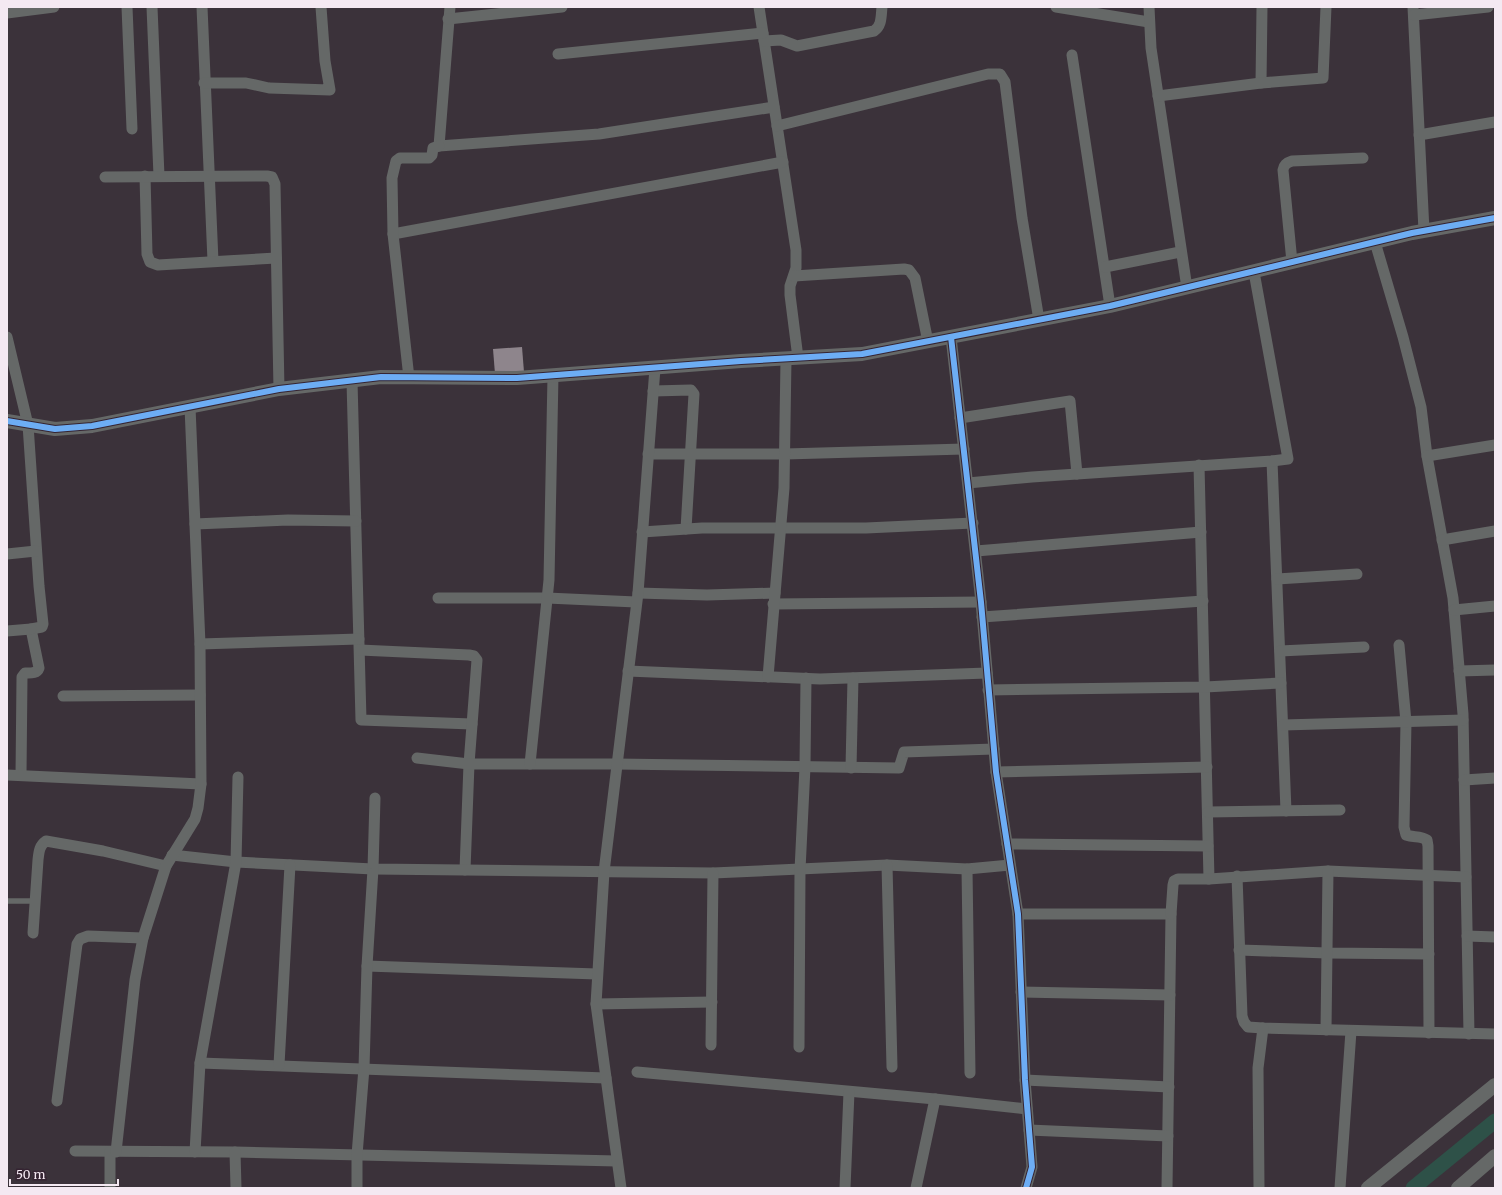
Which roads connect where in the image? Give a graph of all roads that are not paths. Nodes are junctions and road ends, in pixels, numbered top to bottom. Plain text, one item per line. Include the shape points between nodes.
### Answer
1 (54, 7) edge
2 (127, 7) edge
3 (152, 7) edge
4 (202, 7) edge
5 (320, 7) edge
6 (450, 7) edge
7 (562, 7) edge
8 (759, 7) edge
9 (882, 7) edge
10 (1056, 7) edge
11 (1149, 7) edge
12 (1262, 7) edge
13 (1326, 7) edge
14 (1488, 7) edge
15 (1414, 11) edge
16 (7, 13) edge
17 (448, 19) junction
18 (1149, 22) junction
19 (763, 37) junction
20 (558, 54) dead end
21 (1072, 54) dead end
22 (204, 83) junction
23 (1260, 83) junction
24 (1158, 96) junction
25 (774, 107) junction
26 (1495, 122) edge
27 (777, 126) junction
28 (132, 129) dead end
29 (1419, 135) junction
30 (439, 146) junction
31 (1363, 158) dead end
32 (783, 162) junction
33 (105, 176) dead end
34 (145, 176) junction
35 (159, 176) junction
36 (209, 176) junction
37 (1495, 218) edge
38 (1424, 231) junction
39 (392, 234) junction
40 (1375, 242) junction
41 (1180, 252) junction
42 (276, 258) junction
43 (213, 261) junction
44 (1292, 262) junction
45 (1105, 267) junction
46 (1254, 272) junction
47 (794, 276) junction
48 (1187, 288) junction
49 (1110, 306) junction
50 (1039, 320) junction
51 (7, 337) edge
52 (951, 337) junction
53 (928, 342) junction
54 (792, 358) junction
55 (655, 368) junction
56 (553, 375) junction
57 (409, 378) junction
58 (352, 381) junction
59 (279, 389) junction
60 (653, 391) junction
61 (190, 407) junction
62 (960, 418) junction
63 (7, 421) edge
64 (28, 425) junction
65 (1495, 445) edge
66 (964, 449) junction
67 (648, 454) junction
68 (691, 454) junction
69 (785, 454) junction
70 (1427, 456) junction
71 (1272, 461) junction
72 (1199, 465) junction
73 (1077, 474) junction
74 (968, 483) junction
75 (356, 521) junction
76 (972, 523) junction
77 (195, 524) junction
78 (780, 528) junction
79 (686, 529) junction
80 (1495, 531) edge
81 (642, 532) junction
82 (1201, 532) junction
83 (1442, 540) junction
84 (36, 551) junction
85 (976, 551) junction
86 (7, 554) edge
87 (1357, 574) dead end
88 (1277, 579) junction
89 (438, 598) dead end
90 (547, 598) junction
91 (637, 598) junction
92 (774, 599) junction
93 (1202, 600) junction
94 (981, 602) junction
95 (1495, 606) edge
96 (1454, 610) junction
97 (982, 616) junction
98 (31, 629) junction
99 (7, 631) edge
100 (200, 644) junction
101 (359, 644) junction
102 (1400, 646) dead end
103 (1364, 647) dead end
104 (1280, 651) junction
105 (1495, 670) edge
106 (628, 671) junction
107 (1459, 671) junction
108 (987, 673) junction
109 (768, 677) junction
110 (806, 678) junction
111 (853, 678) junction
112 (1281, 683) junction
113 (1205, 687) junction
114 (988, 690) junction
115 (63, 696) dead end
116 (200, 696) junction
117 (1463, 720) junction
118 (1406, 722) junction
119 (472, 724) junction
120 (1283, 725) junction
121 (994, 749) junction
122 (417, 758) dead end
123 (468, 764) junction
124 (530, 764) junction
125 (616, 764) junction
126 (805, 767) junction
127 (1207, 767) junction
128 (851, 768) junction
129 (996, 772) junction
130 (7, 775) edge
131 (21, 776) junction
132 (238, 777) dead end
133 (1495, 778) edge
134 (1464, 780) junction
135 (201, 784) junction
136 (375, 798) dead end
137 (1286, 810) junction
138 (1340, 810) dead end
139 (1208, 812) junction
140 (1007, 844) junction
141 (1208, 846) junction
142 (172, 855) junction
143 (236, 862) junction
144 (290, 865) junction
145 (886, 865) junction
146 (1010, 865) junction
147 (166, 866) junction
148 (373, 869) junction
149 (967, 869) junction
150 (465, 870) junction
151 (800, 870) junction
152 (1328, 871) junction
153 (604, 872) junction
154 (713, 873) junction
155 (1428, 875) junction
156 (1237, 876) junction
157 (1466, 877) junction
158 (1209, 879) junction
159 (7, 901) edge
160 (35, 901) junction
161 (1018, 914) junction
162 (1171, 914) junction
163 (33, 933) dead end
164 (1467, 936) junction
165 (1495, 937) edge
166 (144, 938) junction
167 (1239, 950) junction
168 (1327, 953) junction
169 (1429, 954) junction
170 (367, 966) junction
171 (597, 974) junction
172 (1021, 992) junction
173 (1170, 995) junction
174 (712, 1002) junction
175 (596, 1004) junction
176 (1263, 1028) junction
177 (1326, 1030) junction
178 (1351, 1031) junction
179 (1430, 1033) junction
180 (1469, 1034) junction
181 (1495, 1034) edge
182 (711, 1045) dead end
183 (799, 1047) dead end
184 (200, 1062) junction
185 (279, 1065) junction
186 (892, 1067) dead end
187 (364, 1068) junction
188 (637, 1072) dead end
189 (970, 1073) dead end
190 (606, 1078) junction
191 (1025, 1080) junction
192 (1495, 1085) edge
193 (1169, 1087) junction
194 (849, 1092) junction
195 (935, 1099) junction
196 (57, 1101) dead end
197 (1027, 1109) junction
198 (1029, 1130) junction
199 (1168, 1136) junction
200 (75, 1151) dead end
201 (113, 1152) junction
202 (195, 1152) junction
203 (235, 1152) junction
204 (357, 1155) junction
205 (1495, 1156) edge
206 (617, 1161) junction
207 (110, 1188) edge
208 (236, 1188) edge
209 (358, 1188) edge
210 (621, 1188) edge
211 (845, 1188) edge
212 (916, 1188) edge
213 (1026, 1188) edge
214 (1168, 1188) edge
215 (1259, 1188) edge
216 (1340, 1188) edge
217 (1368, 1188) edge
218 (1458, 1188) edge

1 - 16 street
2 - 28 street
3 - 35 street
4 - 22 street
5 - 22 street via 330,90 269,88 246,82
6 - 17 street
7 - 17 street
8 - 19 street
9 - 19 street via 880,23 874,31 797,46
10 - 18 street
11 - 18 street
12 - 23 street
13 - 23 street via 1323,78
14 - 15 street
15 - 29 street
17 - 30 street
18 - 24 street
19 - 20 street
19 - 25 street
21 - 45 street
22 - 36 street
23 - 24 street
24 - 41 street
25 - 27 street
25 - 30 street via 599,134
26 - 29 street
27 - 32 street
27 - 50 street via 988,74 1000,74 1005,82 1022,218
29 - 38 street
30 - 39 street via 433,148 430,158 400,158 396,161 392,178
31 - 44 street via 1292,161 1284,166
32 - 39 street
32 - 47 street via 796,250
33 - 34 street
34 - 35 street
34 - 43 street via 147,254 150,262 158,265
35 - 36 street
36 - 42 street via 267,176 274,180
36 - 43 street
37 - 38 street
38 - 40 street
39 - 57 street
40 - 44 street
40 - 70 street via 1413,376
41 - 45 street
41 - 48 street
42 - 43 street
42 - 59 street
44 - 46 street
45 - 49 street
46 - 48 street
46 - 71 street via 1288,459
47 - 53 street via 909,270 915,278
47 - 54 street via 790,286
48 - 49 street
49 - 50 street
50 - 52 street
51 - 64 street
52 - 53 street
52 - 62 street
53 - 54 street via 862,354
54 - 55 street
54 - 69 street
55 - 56 street
55 - 60 street
56 - 57 street via 517,378
56 - 90 street
57 - 58 street via 380,377
58 - 59 street
58 - 75 street
59 - 61 street
60 - 67 street
60 - 68 street via 693,391
61 - 64 street via 92,426 55,429
61 - 77 street
62 - 66 street
62 - 73 street via 1070,401
63 - 64 street
64 - 84 street
65 - 70 street
66 - 69 street
66 - 74 street
67 - 68 street
67 - 81 street
68 - 69 street
68 - 79 street
69 - 78 street
70 - 83 street
71 - 72 street
71 - 88 street
72 - 73 street
72 - 82 street
73 - 74 street
74 - 76 street
75 - 77 street via 288,520
75 - 101 street
76 - 78 street via 866,528
76 - 85 street
77 - 100 street
78 - 79 street
78 - 92 street
79 - 81 street
80 - 83 street
81 - 91 street
82 - 85 street
82 - 93 street
83 - 96 street
84 - 86 street
84 - 98 street via 43,624 42,627
85 - 94 street
87 - 88 street
88 - 104 street
89 - 90 street
90 - 91 street
90 - 124 street
91 - 92 street via 707,595
91 - 106 street
92 - 94 street
92 - 109 street
93 - 97 street
93 - 113 street
94 - 97 street
95 - 96 street
96 - 107 street
97 - 108 street
98 - 99 street
98 - 131 street via 39,668 35,672 25,673 22,677
100 - 101 street
100 - 116 street
101 - 119 street via 474,656 478,665
101 - 119 street via 362,720
102 - 118 street
103 - 104 street
104 - 112 street
105 - 107 street
106 - 109 street
106 - 125 street
107 - 117 street
108 - 111 street
108 - 114 street
109 - 110 street
110 - 111 street
110 - 126 street
111 - 128 street
112 - 113 street
112 - 120 street
113 - 114 street
113 - 127 street
114 - 121 street
115 - 116 street
116 - 135 street
117 - 118 street
117 - 134 street
118 - 120 street
118 - 155 street via 1404,827 1406,835 1422,836 1427,840
119 - 123 street
120 - 137 street
121 - 128 street via 904,752 899,768
121 - 129 street
122 - 123 street
123 - 124 street
123 - 150 street
124 - 125 street
125 - 126 street
125 - 153 street
126 - 128 street
126 - 151 street
127 - 129 street
127 - 139 street
129 - 140 street
130 - 131 street
131 - 135 street
132 - 143 street
133 - 134 street
134 - 157 street
135 - 142 street via 195,819
136 - 148 street
137 - 138 street
137 - 139 street
139 - 141 street
140 - 141 street
140 - 146 street
141 - 158 street
142 - 143 street
142 - 147 street
143 - 144 street
143 - 184 street
144 - 148 street
144 - 185 street
145 - 149 street
145 - 151 street
145 - 186 street
146 - 149 street
146 - 161 street
147 - 160 street via 46,841 40,849
147 - 166 street
148 - 150 street
148 - 170 street
149 - 189 street
150 - 153 street
151 - 154 street
151 - 183 street
152 - 155 street
152 - 156 street
152 - 168 street
153 - 154 street
153 - 171 street
154 - 174 street
155 - 157 street
155 - 169 street
156 - 158 street
156 - 167 street
157 - 164 street
158 - 162 street via 1174,881
159 - 160 lane
160 - 163 street
161 - 162 street
161 - 172 street
162 - 173 street
164 - 165 street
164 - 180 street
166 - 196 street via 88,936 80,939 77,944
166 - 201 street
167 - 168 street
167 - 176 street via 1242,1016 1248,1027
168 - 169 street
168 - 177 street
169 - 179 street
170 - 171 street
170 - 187 street
171 - 175 street
172 - 173 street
172 - 191 street
173 - 193 street
174 - 175 street
174 - 182 street
175 - 190 street
176 - 177 street
176 - 215 street via 1258,1068
177 - 178 street
178 - 179 street
178 - 216 street
179 - 180 street
180 - 181 street
184 - 185 street
184 - 202 street
185 - 187 street
187 - 190 street
187 - 204 street
188 - 194 street
190 - 206 street
191 - 193 street
191 - 197 street
192 - 217 street
193 - 199 street
194 - 195 street
194 - 211 street
195 - 197 street
195 - 212 street
197 - 198 street
198 - 199 street
198 - 213 street via 1032,1167
199 - 214 street
200 - 201 street
201 - 202 street
201 - 207 street
202 - 203 street
203 - 204 street
203 - 208 street
204 - 206 street
204 - 209 street
205 - 218 street
206 - 210 street

